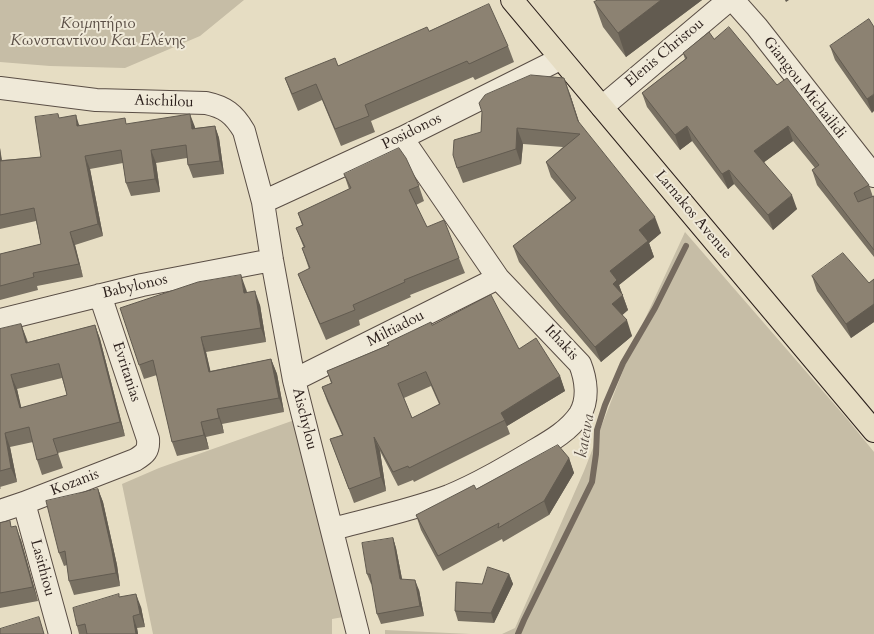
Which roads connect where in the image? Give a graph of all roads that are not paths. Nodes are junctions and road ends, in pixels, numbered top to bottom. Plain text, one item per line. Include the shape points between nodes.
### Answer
1 (512, 0) edge
2 (728, 0) edge
3 (733, 0) edge
4 (560, 58) junction
5 (0, 88) edge
6 (602, 107) junction
7 (402, 138) junction
8 (874, 176) edge
9 (263, 202) junction
10 (272, 260) junction
11 (498, 278) junction
12 (100, 295) junction
13 (0, 320) edge
14 (294, 380) junction
15 (874, 431) edge
16 (147, 450) joint
17 (24, 503) junction
18 (0, 511) edge
19 (332, 529) junction
20 (60, 634) edge
21 (358, 634) edge

1 - 4 main road, Larnakos Avenue
2 - 6 street, Elenis Christou
3 - 8 street, Giangou Michailidi
4 - 6 main road, Larnakos Avenue
4 - 7 street, Posidonos
5 - 9 street, Aischilou via 96,100 206,103 219,106 230,112 244,131
6 - 15 main road, Larnakos Avenue
7 - 9 street, Posidonos
7 - 11 street, Ithakis
9 - 10 street, Aischylou
10 - 12 street, Babylonos
10 - 14 street, Aischylou
11 - 14 street, Miltiadou
11 - 19 street, Ithakis via 580,364 586,388 579,415 552,440 478,483 433,501
12 - 13 street, Babylonos
12 - 16 street, Evritanias via 148,439
14 - 19 street, Aischylou
16 - 17 street, Kozanis via 135,460
17 - 18 street, Kozanis
17 - 20 street, Lasithiou
19 - 21 street, Aischylou

